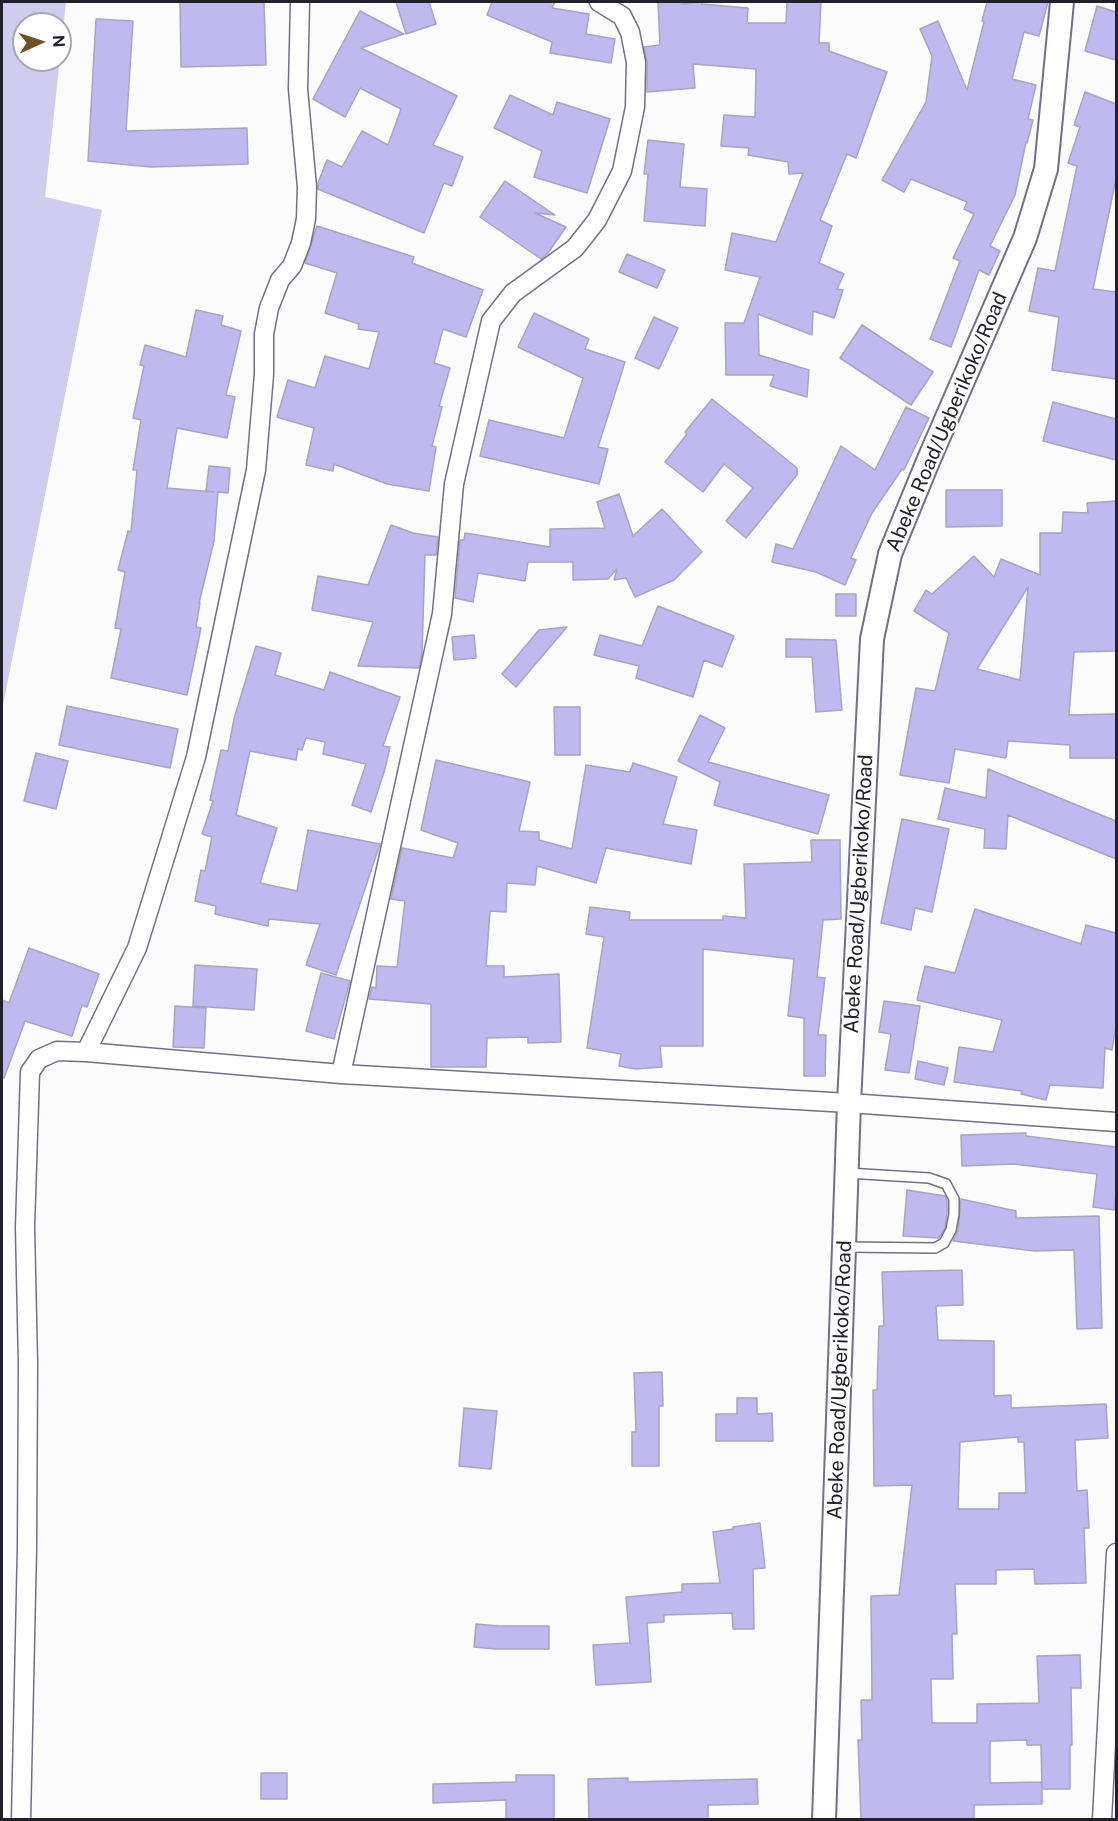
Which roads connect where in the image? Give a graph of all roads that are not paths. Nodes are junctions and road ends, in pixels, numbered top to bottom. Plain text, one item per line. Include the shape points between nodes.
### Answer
1 (300, 2) edge
2 (599, 2) edge
3 (1062, 2) edge
4 (86, 1052) junction
5 (341, 1074) junction
6 (849, 1103) junction
7 (1116, 1122) edge
8 (848, 1173) junction
9 (845, 1247) junction
10 (1116, 1553) edge
11 (21, 1820) edge
12 (824, 1820) edge
13 (1102, 1820) edge

1 - 4 street via 298,89 306,219 292,266 280,280 269,308 256,470 196,757 137,948
2 - 5 street via 622,16 636,62 636,107 622,171 597,220 575,248 513,293 491,321 454,484 442,614
3 - 6 street, Abeke Road/Ugberikoko/Road via 1046,169 1025,238 890,554 872,639
4 - 5 street
4 - 11 street via 57,1051 39,1059 30,1072 25,1227 27,1547
5 - 6 street
6 - 7 street
6 - 8 street, Abeke Road/Ugberikoko/Road
8 - 9 street, Abeke Road/Ugberikoko/Road
8 - 9 lane via 929,1178 946,1184 954,1199 954,1214 948,1236 935,1248
9 - 12 street, Abeke Road/Ugberikoko/Road
10 - 13 street

